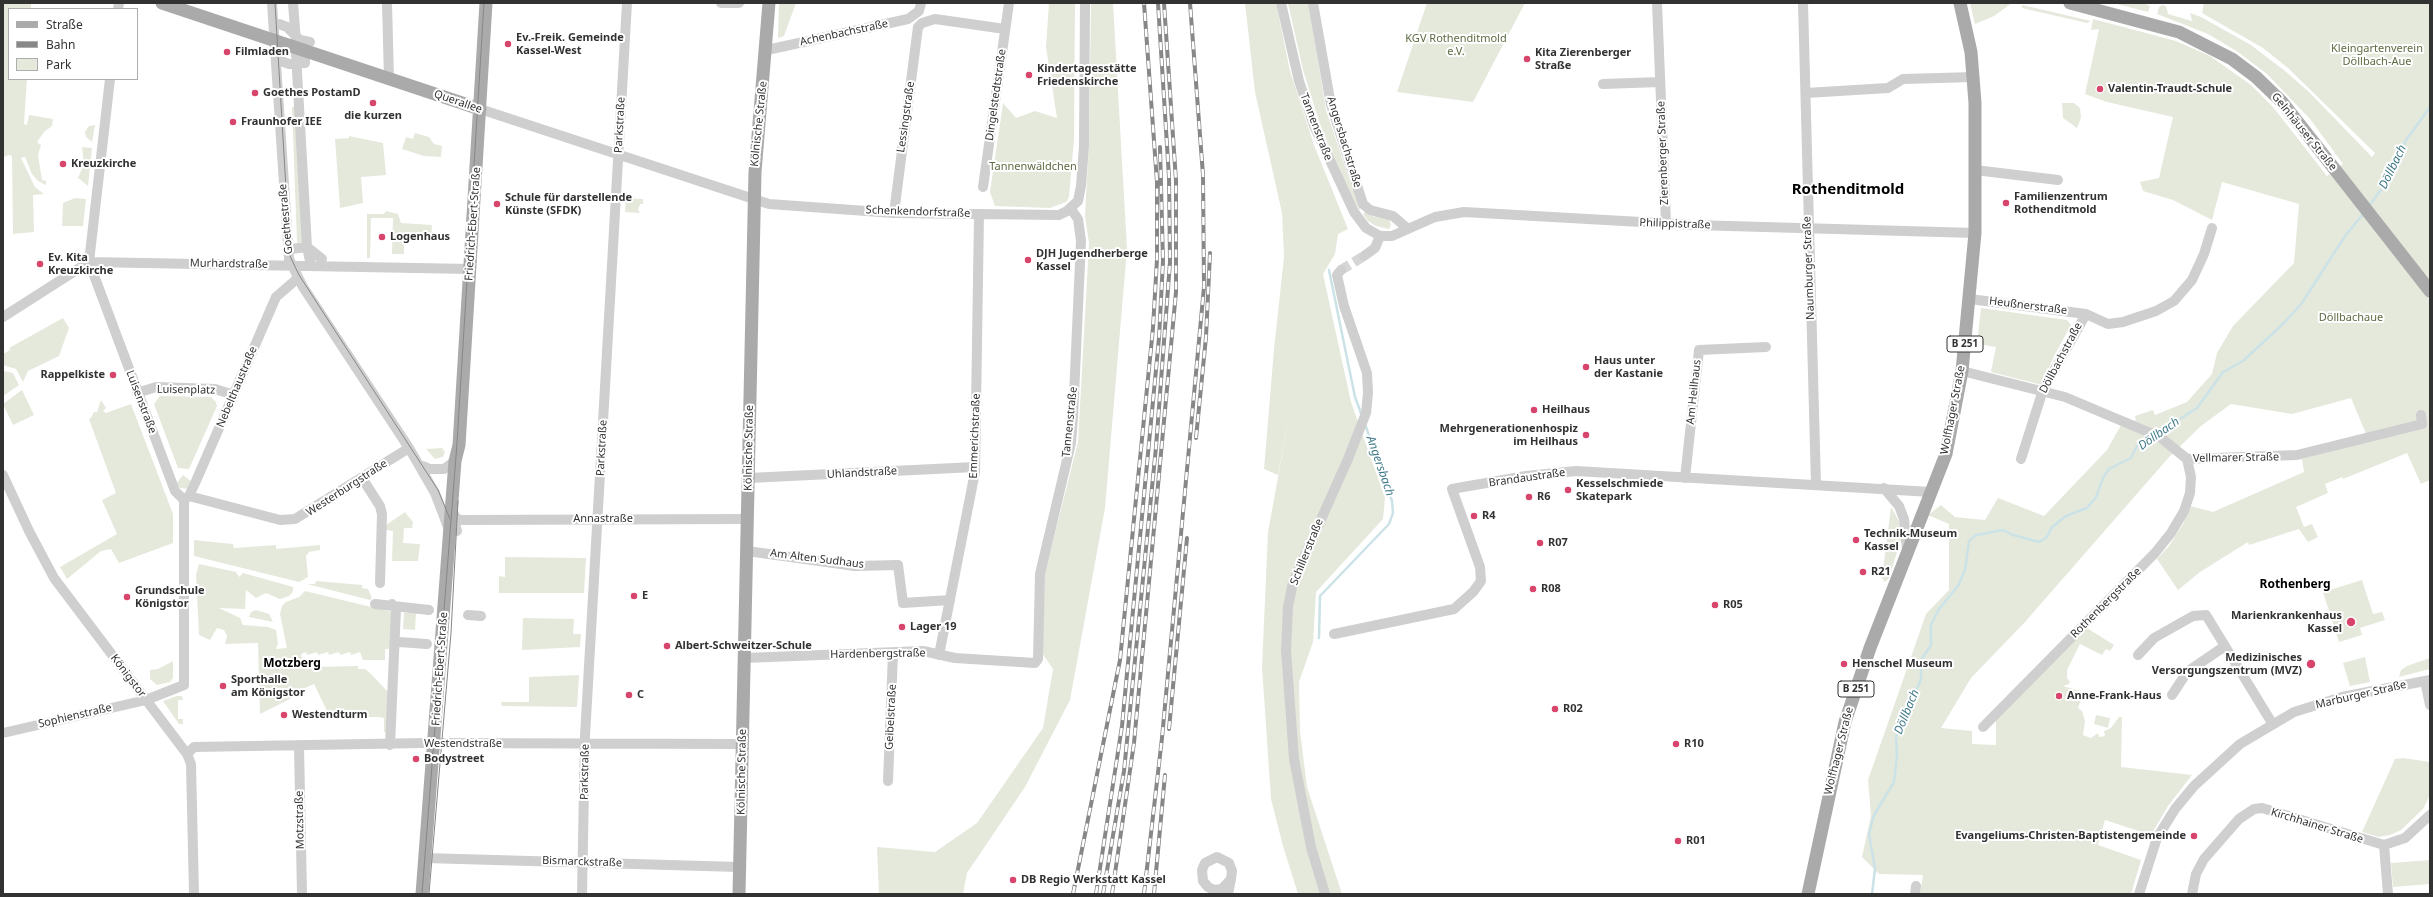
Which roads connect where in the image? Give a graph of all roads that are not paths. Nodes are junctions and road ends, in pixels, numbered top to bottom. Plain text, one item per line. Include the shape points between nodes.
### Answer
1 (162, 3) edge
2 (272, 3) edge
3 (293, 3) edge
4 (387, 3) edge
5 (486, 3) edge
6 (627, 3) edge
7 (721, 3) edge
8 (770, 3) edge
9 (1009, 3) edge
10 (1085, 3) edge
11 (1282, 3) edge
12 (1313, 3) edge
13 (1657, 3) edge
14 (1803, 3) edge
15 (1960, 3) edge
16 (2070, 3) edge
17 (739, 4) edge
18 (920, 7) edge
19 (279, 24) dead end
20 (1005, 29) junction
21 (275, 41) junction
22 (767, 50) junction
23 (283, 64) dead end
24 (1974, 77) junction
25 (388, 79) junction
26 (110, 80) edge
27 (1660, 82) junction
28 (1603, 84) dead end
29 (1806, 93) junction
30 (480, 109) junction
31 (619, 155) junction
32 (1975, 170) junction
33 (2058, 180) dead end
34 (983, 187) dead end
35 (755, 200) junction
36 (1071, 208) junction
37 (894, 213) junction
38 (979, 214) junction
39 (1666, 223) junction
40 (1808, 228) junction
41 (2212, 228) dead end
42 (1408, 229) junction
43 (1976, 233) junction
44 (1380, 236) junction
45 (307, 247) junction
46 (291, 248) dead end
47 (1364, 256) tunnel mouth
48 (307, 261) junction
49 (89, 262) junction
50 (291, 265) junction
51 (470, 269) junction
52 (1341, 270) dead end
53 (298, 278) junction
54 (2430, 291) edge
55 (1970, 299) junction
56 (2086, 314) junction
57 (3, 317) edge
58 (1766, 347) dead end
59 (1962, 371) junction
60 (2043, 390) junction
61 (137, 393) junction
62 (234, 395) junction
63 (2421, 415) dead end
64 (459, 445) junction
65 (408, 448) junction
66 (2021, 459) dead end
67 (2187, 459) junction
68 (455, 461) junction
69 (423, 466) junction
70 (975, 467) junction
71 (3, 475) edge
72 (362, 478) junction
73 (749, 478) junction
74 (1685, 478) junction
75 (1816, 485) junction
76 (1884, 488) junction
77 (1931, 492) junction
78 (186, 498) junction
79 (598, 519) junction
80 (748, 519) junction
81 (454, 524) junction
82 (1907, 550) junction
83 (747, 551) junction
84 (380, 583) dead end
85 (950, 600) junction
86 (375, 604) dead end
87 (398, 606) junction
88 (429, 610) dead end
89 (468, 615) dead end
90 (481, 616) dead end
91 (1334, 634) dead end
92 (427, 644) dead end
93 (2225, 646) junction
94 (893, 653) junction
95 (939, 655) junction
96 (2138, 655) dead end
97 (744, 658) junction
98 (1038, 658) joint
99 (2427, 681) edge
100 (2172, 695) dead end
101 (146, 700) junction
102 (2430, 705) edge
103 (2272, 723) junction
104 (1983, 727) dead end
105 (3, 733) edge
106 (439, 744) junction
107 (585, 744) junction
108 (742, 744) junction
109 (390, 745) junction
110 (299, 746) junction
111 (187, 754) junction
112 (888, 782) dead end
113 (2430, 814) edge
114 (2384, 845) junction
115 (429, 858) junction
116 (582, 862) junction
117 (739, 867) junction
118 (1231, 880) dead end
119 (194, 894) edge
120 (302, 894) edge
121 (422, 894) edge
122 (430, 894) edge
123 (582, 894) edge
124 (739, 894) edge
125 (1228, 894) edge
126 (1325, 894) edge
127 (1808, 894) edge
128 (2139, 894) edge
129 (2192, 894) edge
130 (2388, 894) edge

1 - 21 main road, Querallee
2 - 21 street, Goethestraße
3 - 19 street via 302,41 287,27
4 - 25 street
5 - 30 main road, Friedrich-Ebert-Straße
6 - 31 street, Parkstraße
7 - 17 street
8 - 22 main road, Kölnische Straße
9 - 20 street, Dingelstedtstraße
10 - 36 street, Schenkendorfstraße via 1084,146 1078,201
11 - 44 street, Tannenstraße via 1297,73 1314,126 1354,212 1366,228
12 - 42 street, Angersbachstraße via 1332,111 1363,204 1370,210 1393,216
13 - 27 street, Zierenberger Straße
14 - 29 street, Naumburger Straße
15 - 24 main road, Wolfhager Straße / B 251
16 - 54 main road, Gelnhäuser Straße via 2179,32 2232,59 2256,77 2282,102
18 - 22 street, Achenbachstraße via 915,15 901,21
20 - 34 street, Dingelstedtstraße
20 - 37 street, Lessingstraße via 935,19 922,23 917,33
21 - 25 main road, Querallee
21 - 50 street, Goethestraße via 286,240
22 - 35 main road, Kölnische Straße via 755,172
23 - 45 street via 303,60
24 - 29 street via 1903,79 1888,88
24 - 32 main road, Wolfhager Straße / B 251
25 - 30 main road, Querallee
26 - 49 street, Luisenstraße
27 - 28 street
27 - 39 street, Zierenberger Straße
29 - 40 street, Naumburger Straße
30 - 31 street, Querallee
30 - 51 main road, Friedrich-Ebert-Straße
31 - 35 street, Querallee
31 - 79 street, Parkstraße
32 - 33 street
32 - 43 main road, Wolfhager Straße / B 251
35 - 37 street, Schenkendorfstraße via 769,204
35 - 73 main road, Kölnische Straße
36 - 38 street, Schenkendorfstraße via 1059,215
36 - 98 street, Tannenstraße via 1078,219 1081,241 1073,417 1071,443 1040,574
37 - 38 street, Schenkendorfstraße
38 - 70 street, Emmerichstraße
39 - 40 street, Philippistraße
39 - 42 street, Philippistraße via 1464,212 1435,217
40 - 43 street, Philippistraße
40 - 75 street, Naumburger Straße
41 - 56 street, Döllbachstraße via 2192,280 2174,301 2156,311 2108,324
42 - 44 street, Philippistraße via 1392,236
43 - 55 main road, Wolfhager Straße / B 251
44 - 47 street via 1375,248
45 - 46 street
45 - 48 street
45 - 48 street via 322,259
48 - 50 street, Murhardstraße
48 - 51 street, Murhardstraße
49 - 50 street, Murhardstraße
49 - 57 street
49 - 61 street, Luisenstraße
50 - 53 street, Goethestraße
51 - 64 main road, Friedrich-Ebert-Straße
52 - 126 street, Schillerstraße via 1337,275 1344,306 1367,374 1366,414 1293,582 1286,650 1294,759 1311,847
53 - 62 street, Nebelthaustraße via 276,297
53 - 65 street, Goethestraße
55 - 56 street, Heußnerstraße
55 - 59 main road, Wolfhager Straße / B 251
56 - 60 street, Döllbachstraße via 2058,359
58 - 74 street, Am Heilhaus via 1699,350
59 - 60 street, Vellmarer Straße
59 - 77 main road, Wolfhager Straße / B 251 via 1946,454
60 - 66 street, Döllbachstraße
60 - 67 street, Vellmarer Straße via 2156,436
61 - 62 street, Luisenplatz via 164,387 215,389
61 - 78 street, Luisenstraße via 175,492
62 - 78 street, Nebelthaustraße
63 - 67 street, Vellmarer Straße via 2422,424 2297,455
64 - 68 main road, Friedrich-Ebert-Straße
64 - 81 main road, Friedrich-Ebert-Straße via 461,462
65 - 69 street, Goethestraße
65 - 72 street, Westerburgstraße
65 - 81 street, Goethestraße
67 - 104 street, Rothenbergstraße via 2191,477 2190,493 2184,511 2171,533 2155,553
68 - 69 street via 444,469
68 - 81 main road, Friedrich-Ebert-Straße
69 - 81 street, Goethestraße
70 - 73 street, Uhlandstraße
70 - 85 street, Emmerichstraße
71 - 101 street, Königstor via 28,531 54,578
72 - 78 street, Westerburgstraße via 305,515 290,520 280,520
72 - 84 street via 380,506 382,514
73 - 80 main road, Kölnische Straße
74 - 75 street, Brandaustraße
74 - 91 street, Brandaustraße via 1576,471 1526,476 1452,489 1480,567 1481,580 1473,592 1454,609
75 - 76 street, Brandaustraße
76 - 77 street, Brandaustraße
76 - 82 street via 1899,506 1904,520
77 - 82 main road, Wolfhager Straße / B 251
78 - 101 street via 184,685
79 - 80 street, Annastraße
79 - 81 street, Annastraße
79 - 107 street, Parkstraße
80 - 83 main road, Kölnische Straße
81 - 106 main road, Friedrich-Ebert-Straße
82 - 127 main road, Wolfhager Straße / B 251 via 1860,674 1845,722
83 - 85 street, Am Alten Sudhaus via 856,566 898,565 903,603
83 - 97 main road, Kölnische Straße
85 - 95 street, Emmerichstraße
86 - 87 street
87 - 88 street
87 - 92 street via 399,646
87 - 109 street
89 - 90 street
93 - 96 street via 2206,614 2193,616 2154,638
93 - 100 street via 2187,672
93 - 103 street
94 - 95 street, Hardenbergstraße via 923,651
94 - 97 street, Hardenbergstraße
94 - 112 street, Geibelstraße
95 - 98 street, Hardenbergstraße via 963,661 1035,663
97 - 108 main road, Kölnische Straße
99 - 102 street
99 - 103 street, Marburger Straße via 2338,698 2294,712
101 - 105 street, Sophienstraße
101 - 111 street, Königstor
103 - 128 street, Marburger Straße via 2240,744 2194,786 2175,809 2157,838
106 - 107 street, Westendstraße
106 - 109 street, Westendstraße
106 - 115 main road, Friedrich-Ebert-Straße
107 - 108 street, Westendstraße
107 - 116 street, Parkstraße
108 - 117 main road, Kölnische Straße
109 - 110 street, Westendstraße
110 - 111 street, Westendstraße via 194,747
110 - 120 street, Motzstraße
111 - 119 street, Königstor via 191,764
113 - 114 street via 2405,838
114 - 129 street, Kirchhainer Straße via 2262,808 2254,809 2239,819 2204,859 2196,874
114 - 130 street
115 - 116 street, Bismarckstraße
115 - 121 main road, Friedrich-Ebert-Straße
115 - 122 main road, Friedrich-Ebert-Straße
116 - 117 street, Bismarckstraße
116 - 123 street, Parkstraße
117 - 124 main road, Kölnische Straße
118 - 125 street

